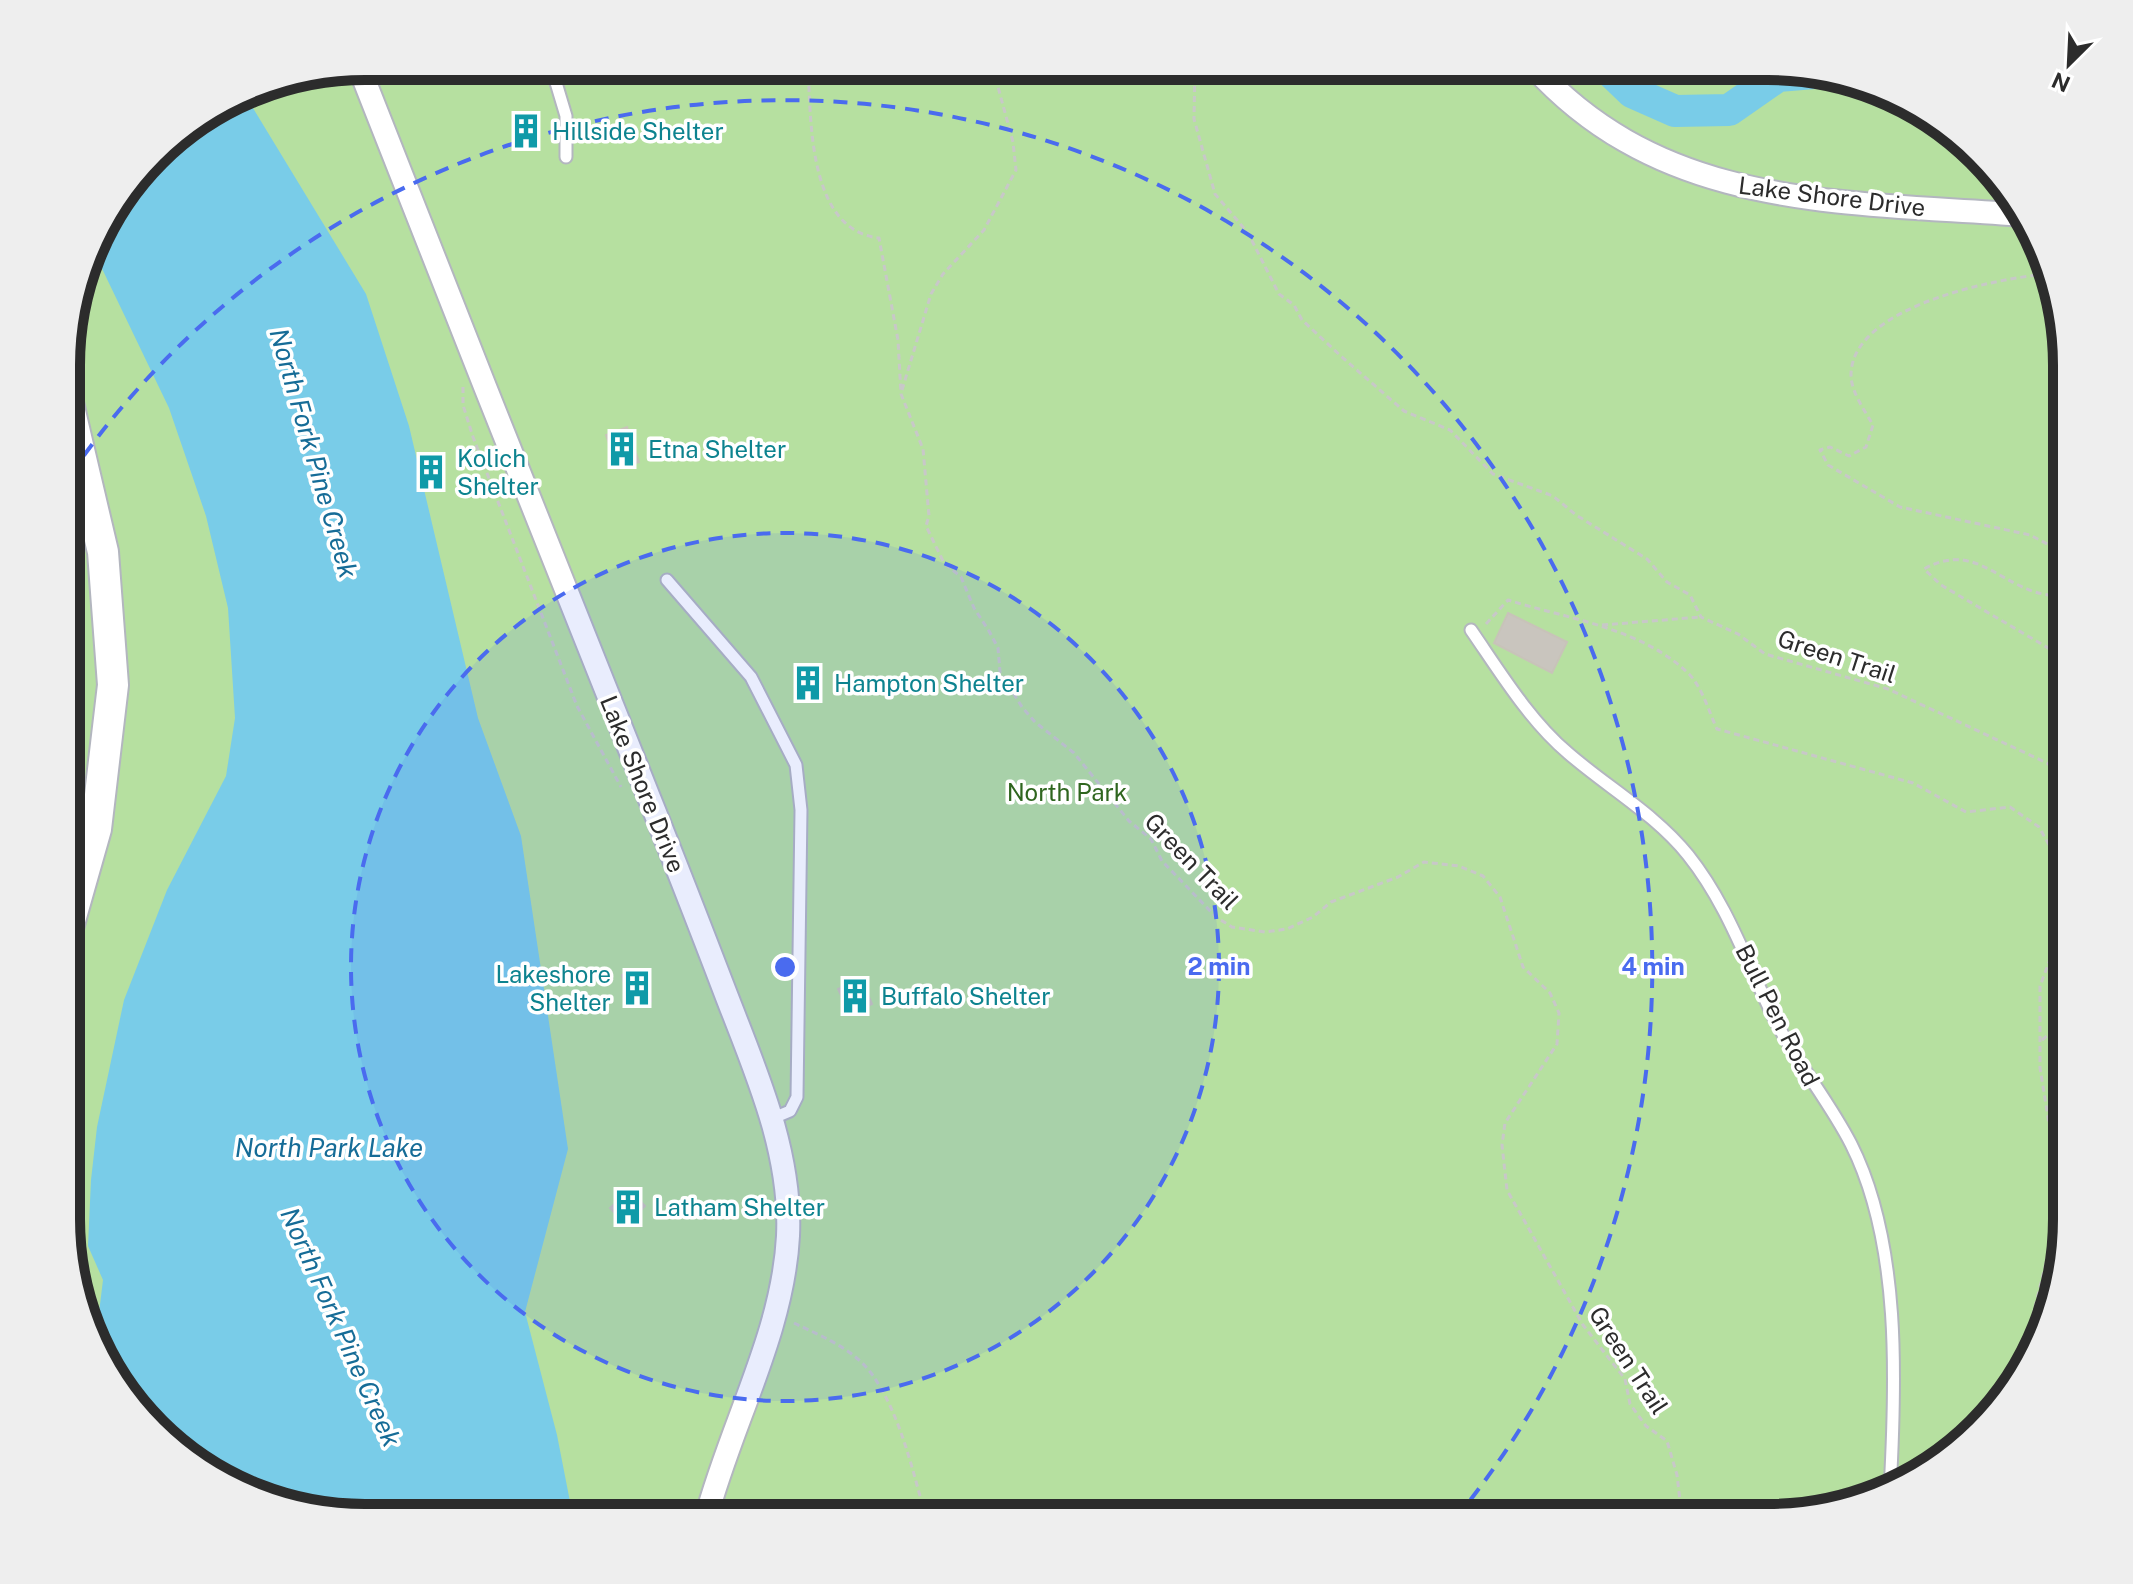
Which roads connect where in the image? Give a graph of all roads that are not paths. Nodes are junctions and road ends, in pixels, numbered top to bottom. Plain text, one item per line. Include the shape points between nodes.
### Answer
1 (364, 80) edge
2 (555, 80) edge
3 (1547, 80) edge
4 (566, 157) dead end
5 (2010, 214) edge
6 (80, 455) edge
7 (667, 580) dead end
8 (1473, 633) road end
9 (81, 883) edge
10 (771, 1119) junction
11 (1890, 1476) edge
12 (710, 1504) edge

1 - 10 street, Lake Shore Drive via 695,913
2 - 4 lane via 566,116
3 - 5 street, Lake Shore Drive via 1609,133 1659,160 1719,182 1803,197
6 - 9 street via 103,552 113,685 96,829
7 - 10 lane via 751,677 796,765 802,882 797,1097 790,1111
8 - 11 lane, Bull Pen Road via 1566,752 1660,827 1712,886 1797,1063 1850,1143 1875,1214 1889,1303 1894,1361
10 - 12 street, Lake Shore Drive via 784,1173 788,1236 774,1313

